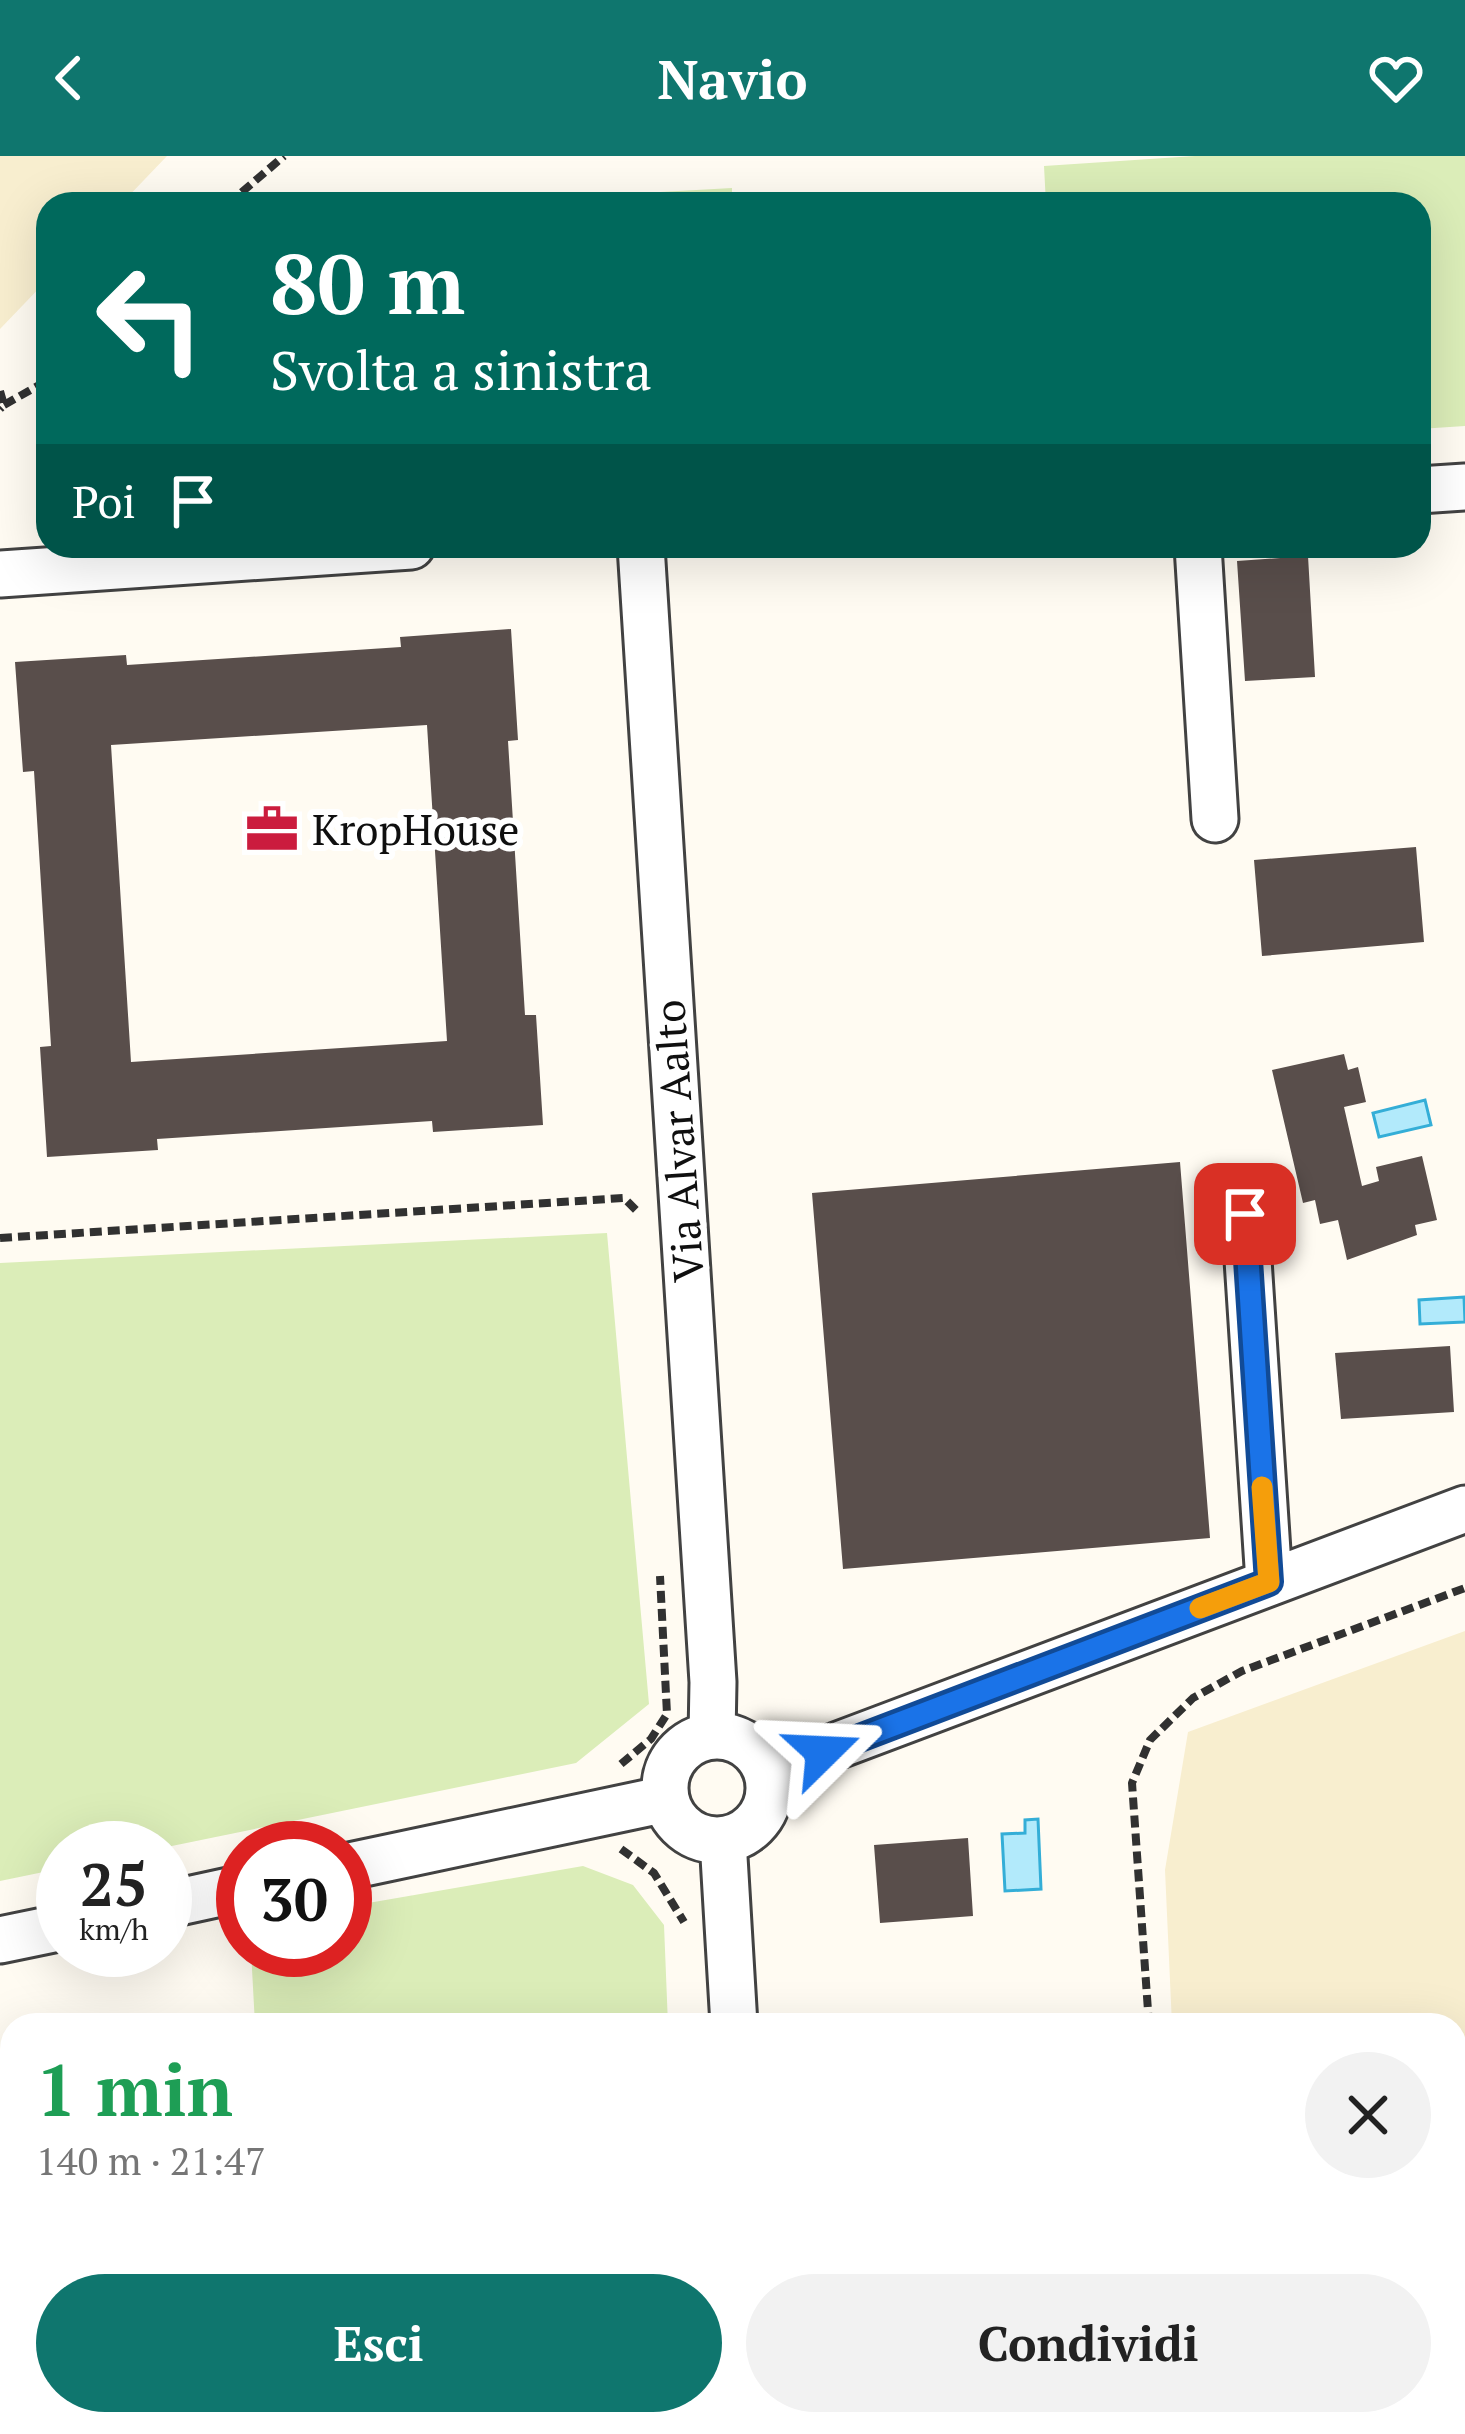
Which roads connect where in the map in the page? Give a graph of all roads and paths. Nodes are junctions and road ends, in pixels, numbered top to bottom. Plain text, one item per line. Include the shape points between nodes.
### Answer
1 (284, 156) edge
2 (242, 192) edge
3 (36, 387) edge
4 (0, 391) edge
5 (2, 407) edge
6 (1465, 488) edge
7 (1431, 489) edge
8 (235, 558) edge
9 (641, 558) edge
10 (1199, 558) edge
11 (0, 574) edge
12 (1216, 819) dead end
13 (1245, 1214) dead end
14 (641, 1222) dead end
15 (0, 1238) edge
16 (1465, 1509) edge
17 (660, 1574) dead end
18 (1269, 1582) junction
19 (1465, 1588) edge
20 (712, 1736) junction
21 (767, 1772) junction
22 (666, 1799) junction
23 (608, 1811) junction
24 (723, 1840) junction
25 (372, 1861) edge
26 (36, 1933) edge
27 (685, 1939) dead end
28 (0, 1940) edge
29 (733, 2013) edge
30 (1148, 2013) edge

1 - 2 path
3 - 5 path
4 - 5 path
6 - 7 street
8 - 11 street
9 - 20 street, Via Alvar Aalto
10 - 12 street
13 - 18 street
14 - 15 path via 624,1198
16 - 18 street
17 - 23 path via 667,1714 651,1739 600,1779
18 - 21 street
19 - 30 path via 1242,1671 1193,1698 1150,1740 1132,1783
20 - 21 street via 746,1744
20 - 22 street via 681,1750 665,1781
21 - 24 street via 761,1816
22 - 23 street
22 - 24 street via 680,1825
23 - 25 street
23 - 27 path via 616,1845 654,1873 684,1918
24 - 29 street
26 - 28 street

